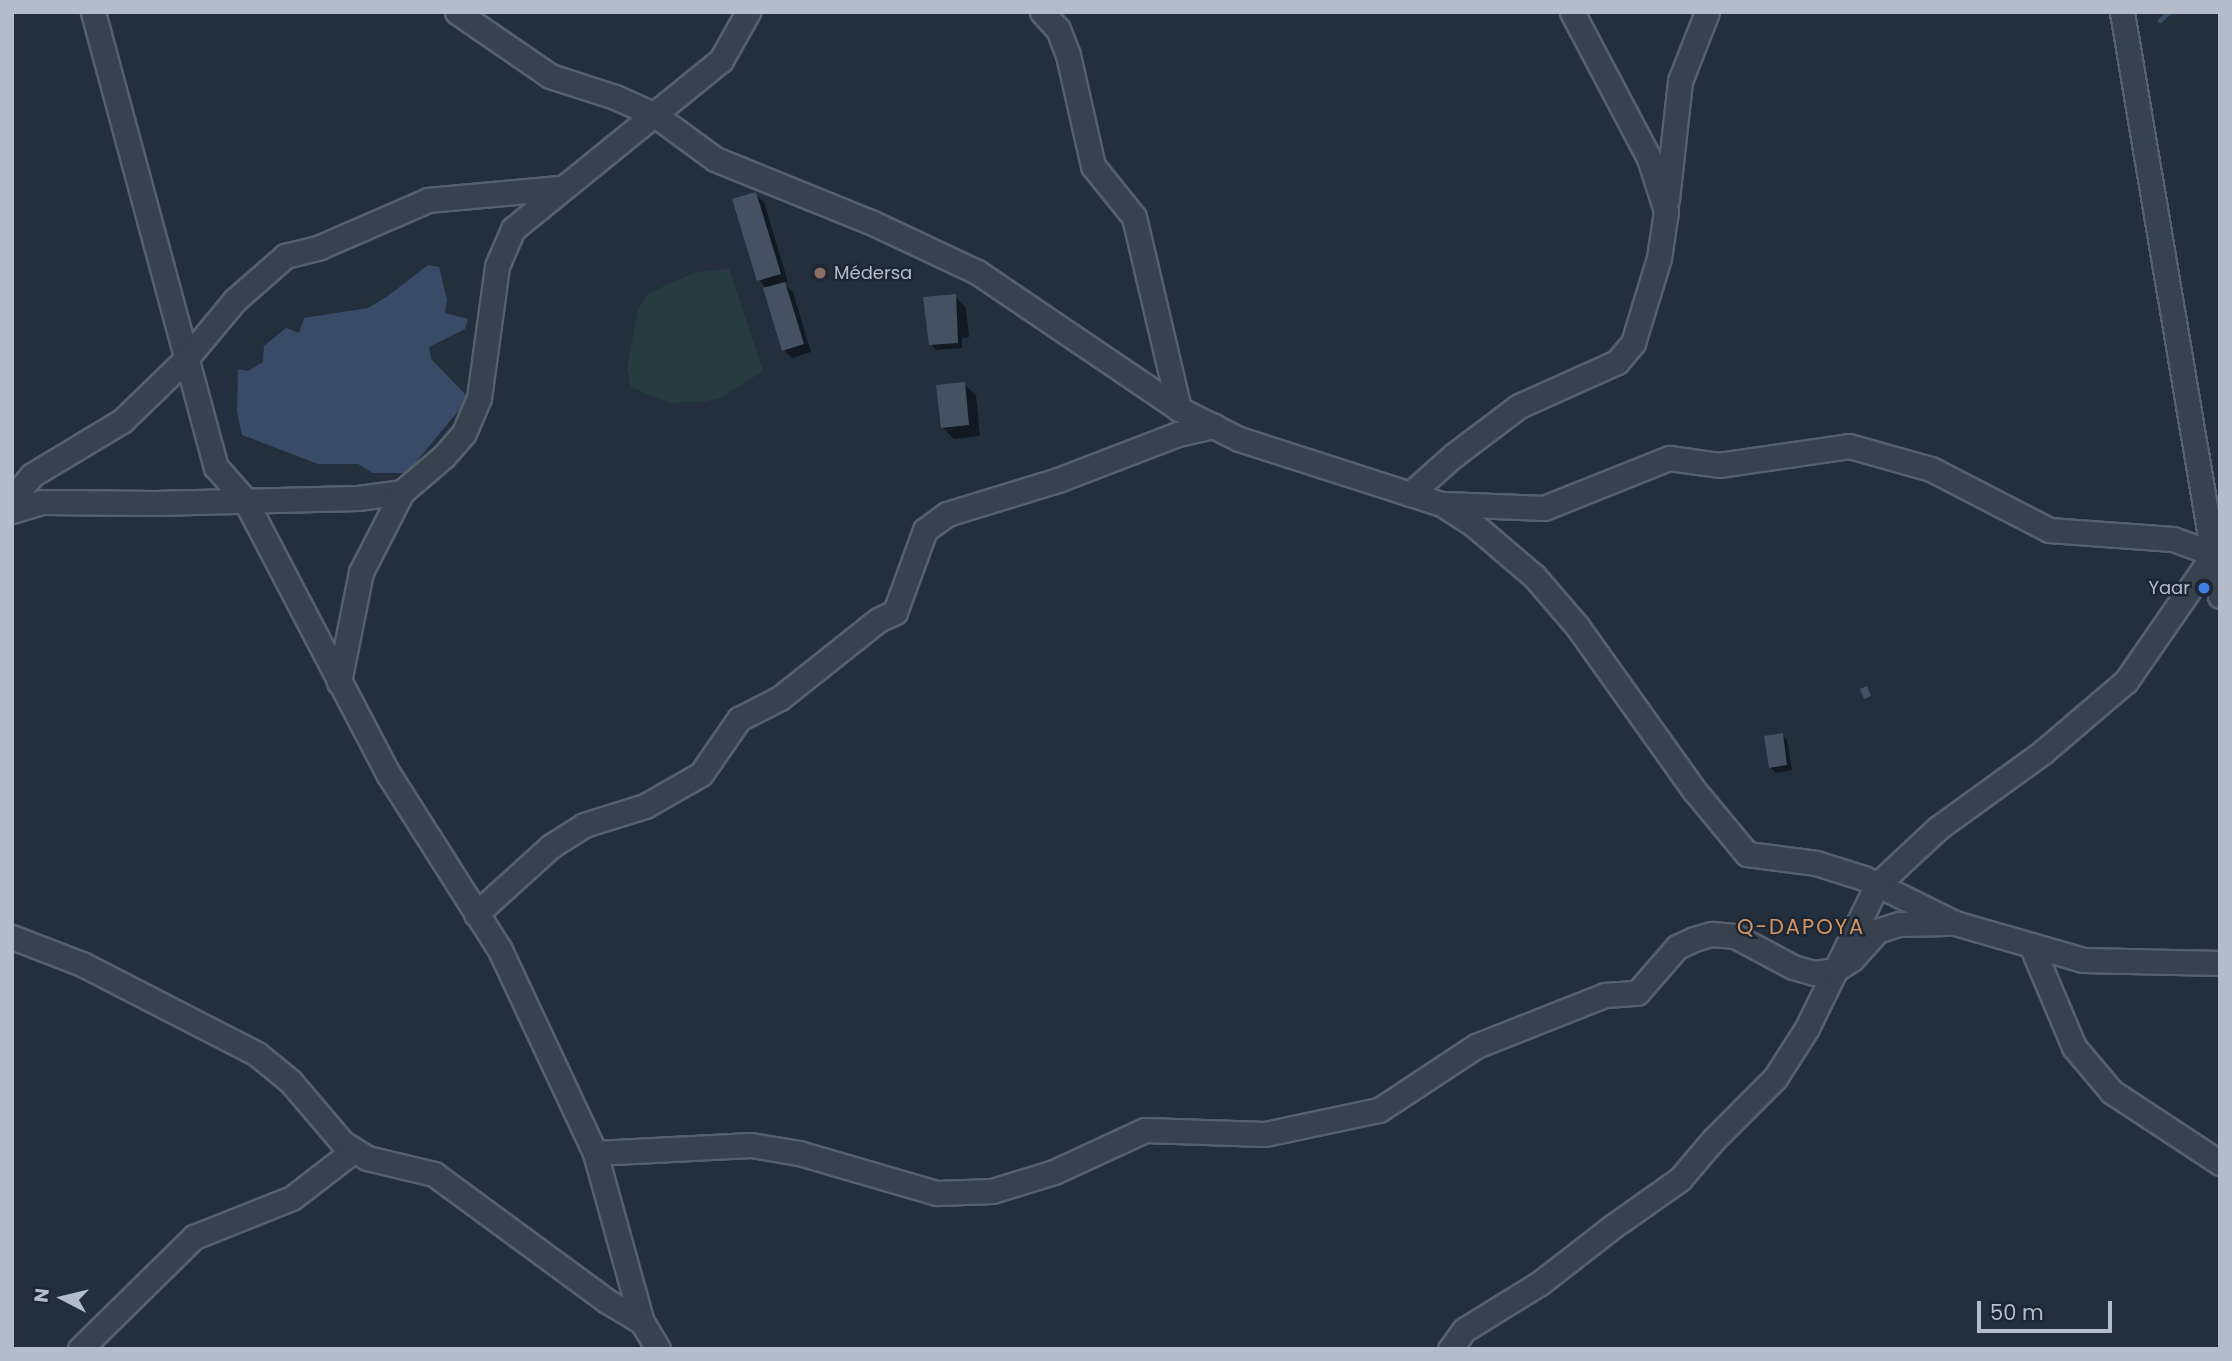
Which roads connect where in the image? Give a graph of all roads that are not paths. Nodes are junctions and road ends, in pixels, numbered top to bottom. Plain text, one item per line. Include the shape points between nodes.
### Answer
1 (93, 12) edge
2 (457, 12) edge
3 (748, 12) edge
4 (1042, 12) edge
5 (1572, 12) edge
6 (1707, 12) edge
7 (2122, 12) edge
8 (654, 115) junction
9 (561, 188) junction
10 (1666, 211) junction
11 (185, 360) junction
12 (1179, 409) junction
13 (1214, 426) junction
14 (402, 492) junction
15 (1410, 494) junction
16 (12, 499) edge
17 (245, 500) junction
18 (1442, 504) junction
19 (12, 511) edge
20 (2217, 555) edge
21 (2220, 596) edge
22 (339, 682) junction
23 (1877, 885) junction
24 (476, 914) junction
25 (1955, 923) junction
26 (12, 937) edge
27 (2031, 945) junction
28 (2220, 962) edge
29 (1835, 971) junction
30 (354, 1150) junction
31 (595, 1153) junction
32 (2220, 1163) edge
33 (642, 1322) junction
34 (80, 1349) edge
35 (659, 1349) edge
36 (1450, 1349) edge

1 - 11 street
2 - 8 street via 550,76
3 - 8 street via 721,60
4 - 12 street via 1058,29 1068,55 1093,166 1134,217
5 - 10 street via 1649,158
6 - 10 street via 1680,81
7 - 20 street
8 - 9 street
8 - 12 street via 715,159 873,223 977,272
9 - 11 street via 428,201 320,247 285,256 234,299
9 - 14 street via 513,229 498,265 479,398 464,433
10 - 15 street via 1659,258 1633,343 1617,362 1519,406
11 - 16 street via 122,421 32,475
11 - 17 street via 216,467
12 - 13 street
13 - 15 street via 1239,439
13 - 24 street via 1178,434 1058,480 947,514 925,530 895,612 878,620 780,698 739,719 701,774 645,806 584,825 551,846
14 - 17 street via 358,498
14 - 22 street via 361,572
15 - 18 street
17 - 19 street via 41,502
17 - 22 street
18 - 20 street via 1544,509 1669,458 1719,466 1849,446 1931,469 2049,530 2173,539
18 - 23 street via 1534,576 1577,626 1694,790 1747,854 1816,863
20 - 21 street
20 - 23 street via 2126,681 2043,752 1938,828
22 - 24 street via 389,775
23 - 25 street
23 - 29 street
24 - 31 street via 500,950
25 - 27 street
25 - 29 street via 1899,924 1877,931
26 - 30 street via 82,964 257,1054 290,1081
27 - 28 street via 2082,960
27 - 32 street via 2074,1047 2112,1092
29 - 31 street via 1814,973 1793,967 1735,936 1712,934 1678,947 1637,993 1605,995 1476,1046 1379,1110 1265,1134 1145,1130 1054,1172 992,1191 937,1193 799,1153 751,1144
29 - 36 street via 1776,1078 1680,1179 1540,1283 1464,1331
30 - 33 street via 434,1174
30 - 34 street via 292,1198 194,1237
31 - 33 street
33 - 35 street

